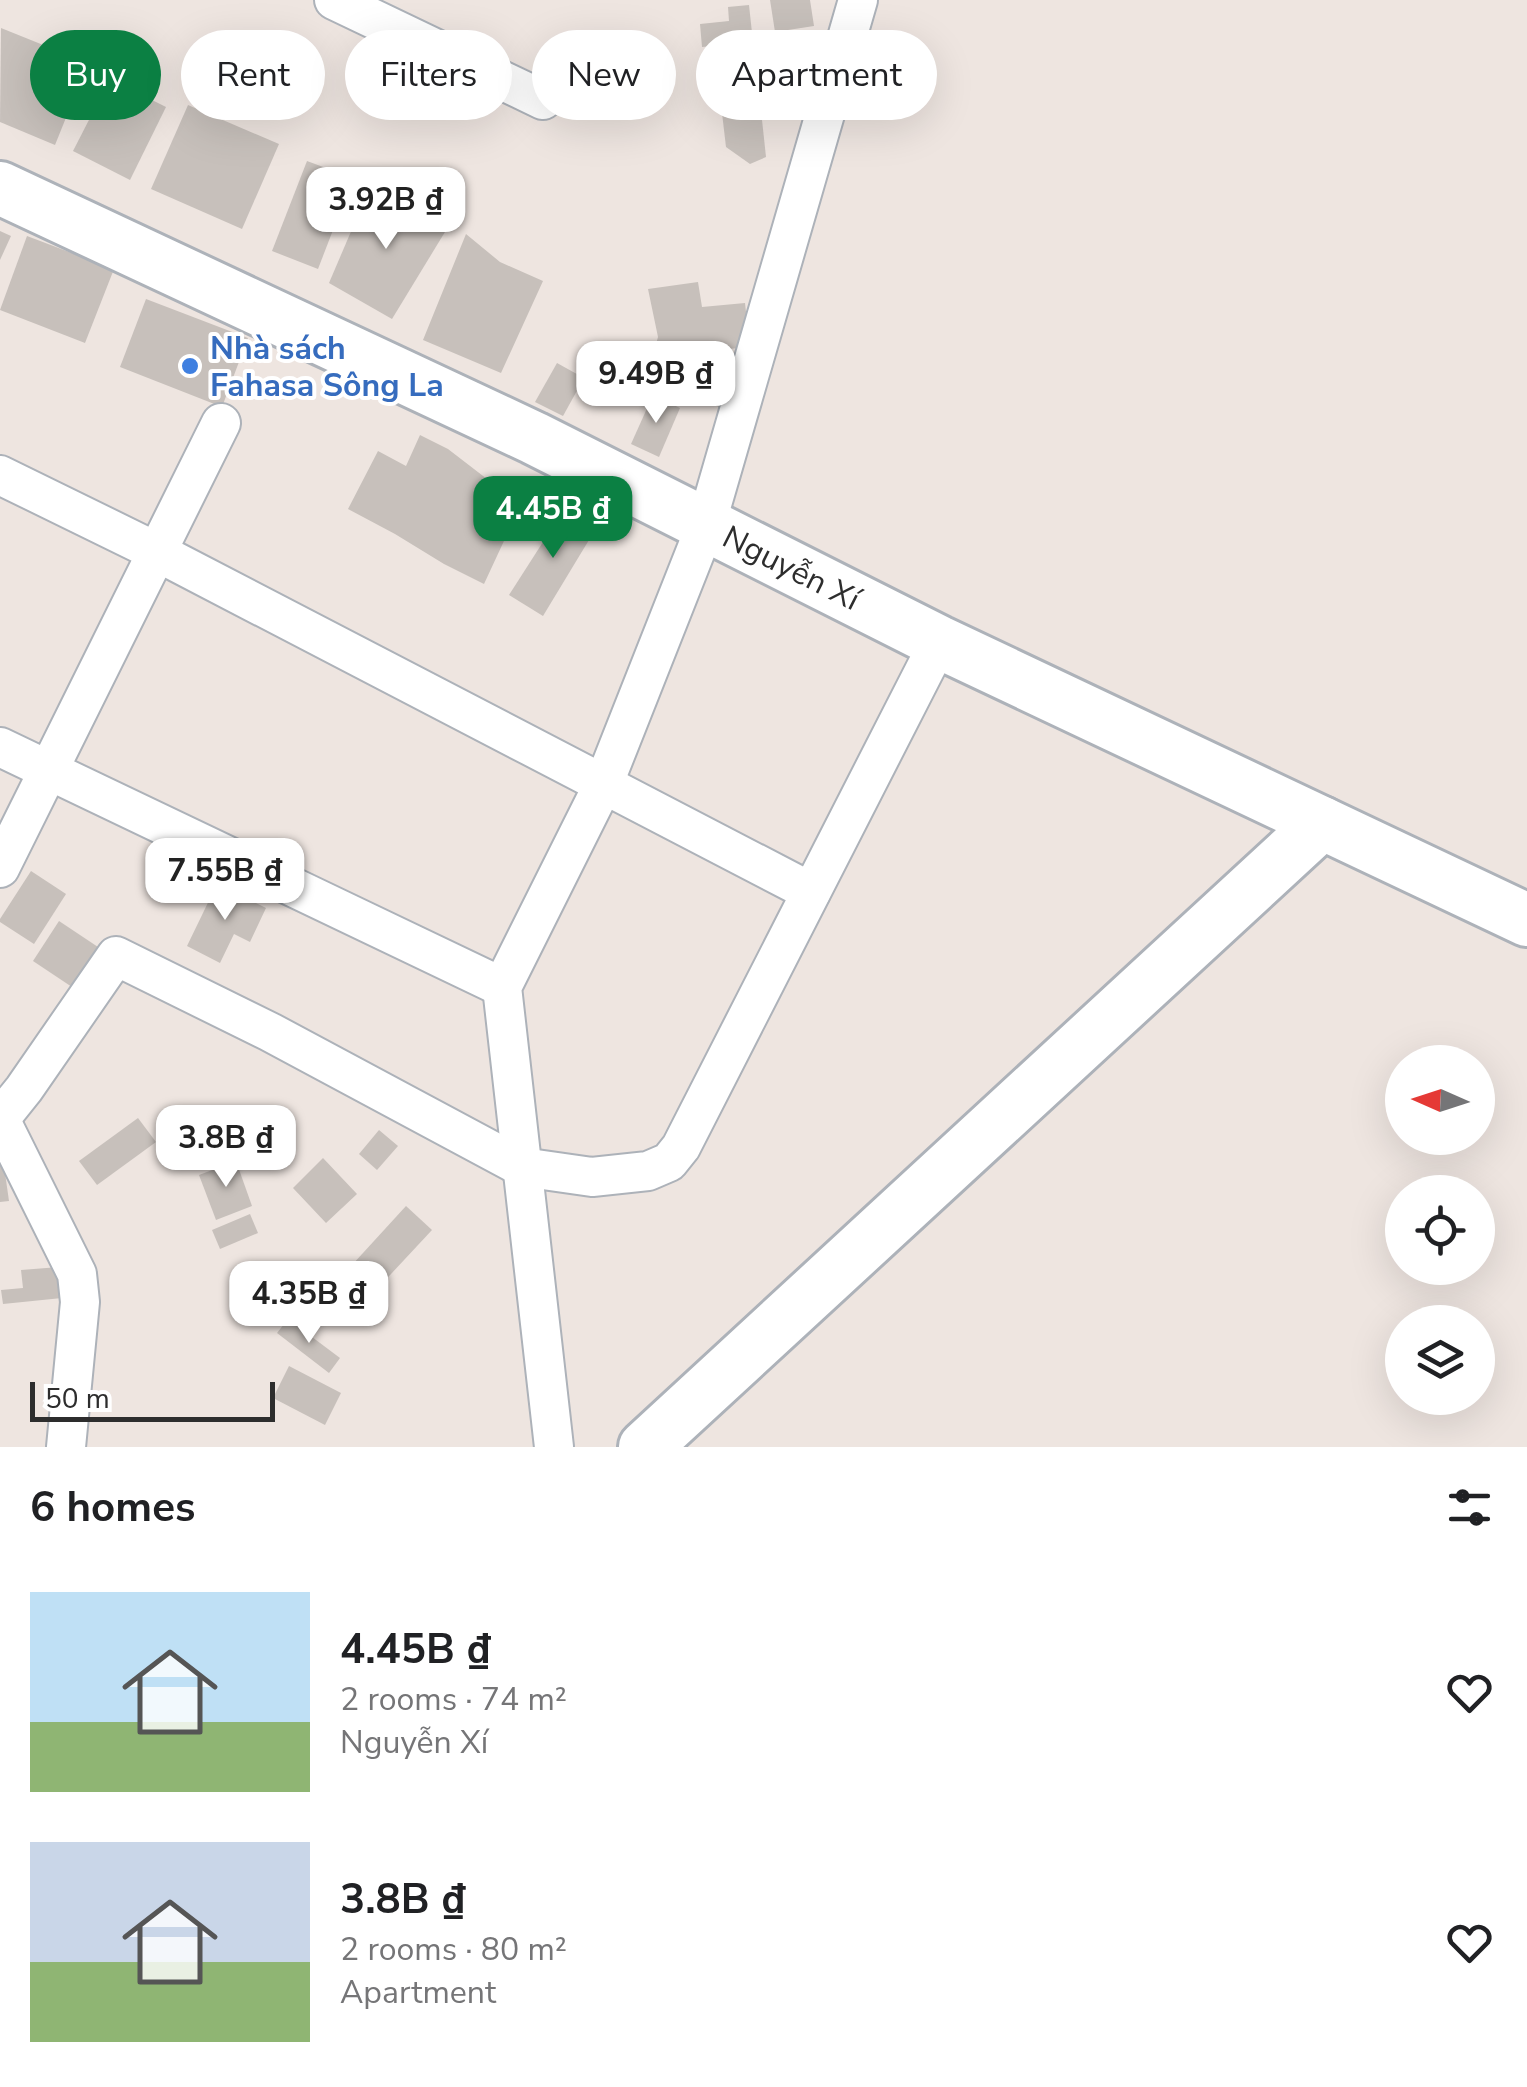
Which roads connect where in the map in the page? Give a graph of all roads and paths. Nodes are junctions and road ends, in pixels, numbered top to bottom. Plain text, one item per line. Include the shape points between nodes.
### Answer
1 (334, 0) edge
2 (858, 0) edge
3 (532, 95) edge
4 (0, 188) edge
5 (221, 423) dead end
6 (0, 476) edge
7 (706, 524) junction
8 (157, 552) junction
9 (939, 642) junction
10 (0, 747) edge
11 (48, 770) junction
12 (604, 783) junction
13 (1322, 823) junction
14 (0, 868) edge
15 (811, 892) junction
16 (1527, 920) edge
17 (502, 988) junction
18 (0, 1119) edge
19 (522, 1167) junction
20 (66, 1447) edge
21 (554, 1447) edge
22 (645, 1447) edge

1 - 3 street
2 - 7 street
4 - 7 street, Nguyễn Xí
5 - 8 street
6 - 8 street
7 - 9 street, Nguyễn Xí
7 - 12 street
8 - 11 street
8 - 12 street
9 - 13 street, Nguyễn Xí
9 - 15 street
10 - 11 street
11 - 14 street
11 - 17 street
12 - 15 street
12 - 17 street
13 - 16 street, Nguyễn Xí
13 - 22 street
15 - 19 street via 669,1162 592,1177
17 - 19 street
18 - 19 street via 116,956
18 - 20 street via 77,1274
19 - 21 street

